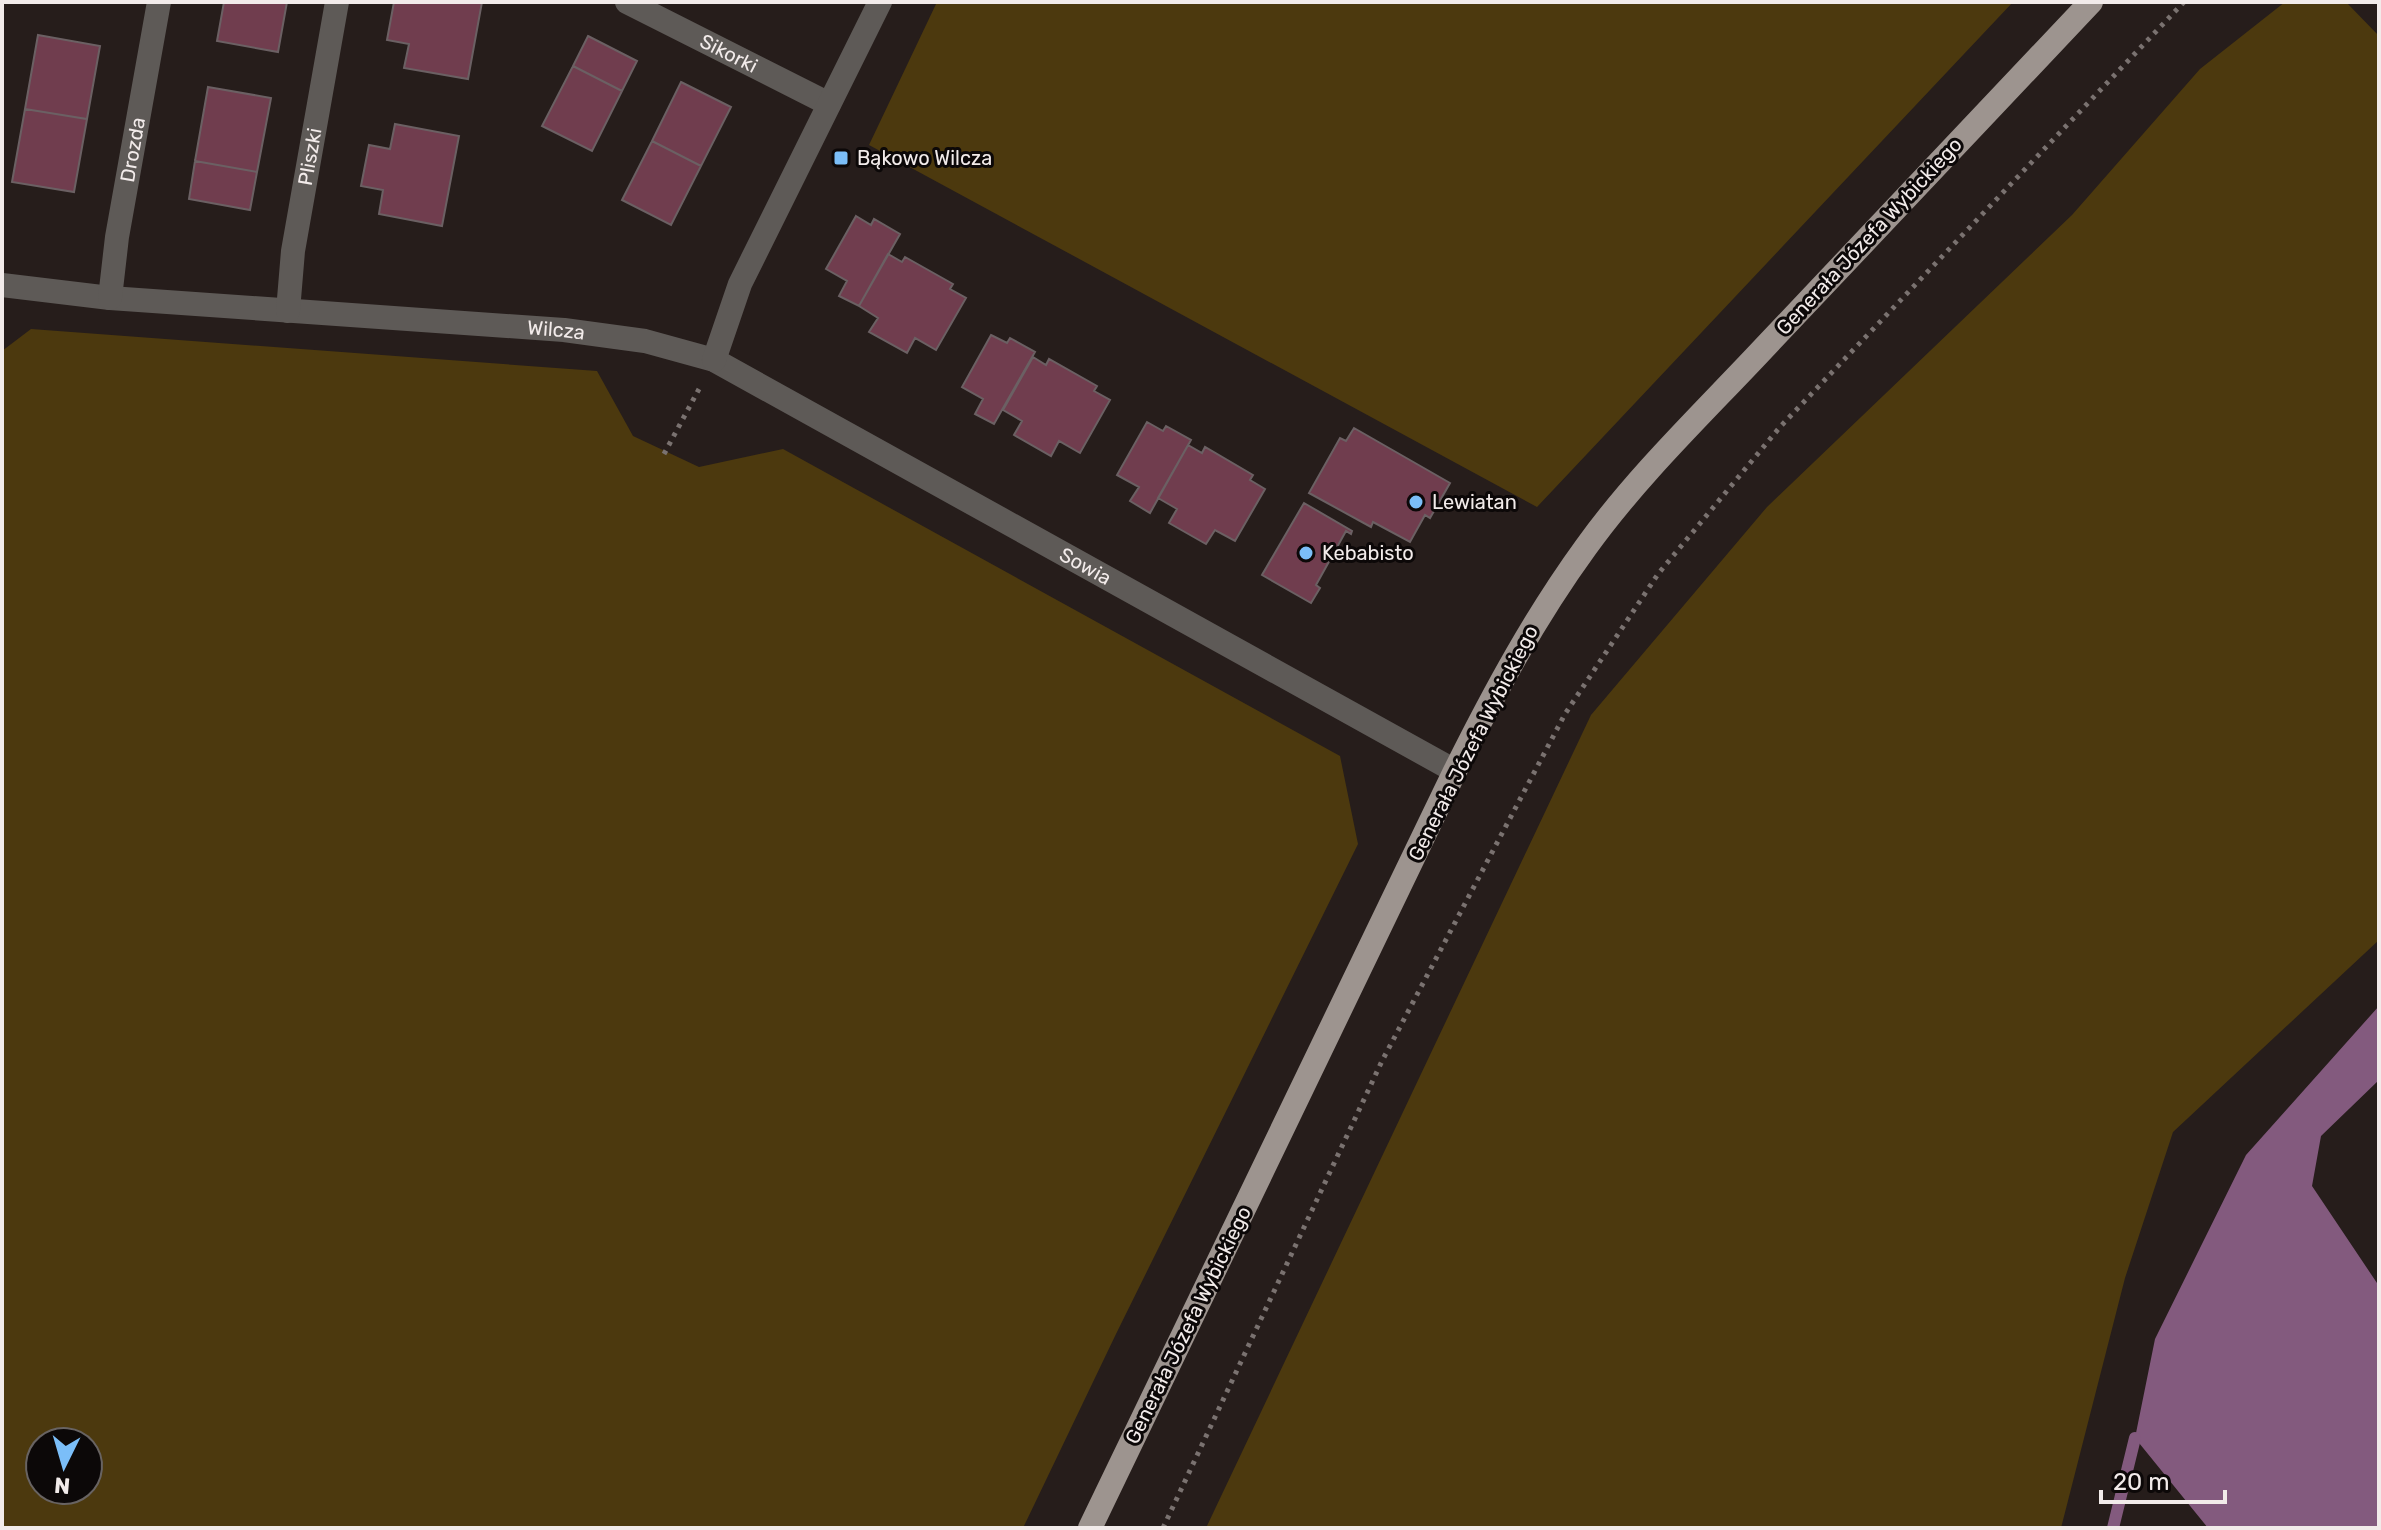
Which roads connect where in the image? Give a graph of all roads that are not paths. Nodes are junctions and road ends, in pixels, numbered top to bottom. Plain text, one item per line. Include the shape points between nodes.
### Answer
1 (159, 2) edge
2 (337, 2) edge
3 (627, 2) edge
4 (880, 2) edge
5 (2091, 2) edge
6 (829, 104) junction
7 (2, 285) edge
8 (110, 298) junction
9 (288, 311) junction
10 (714, 360) junction
11 (1455, 771) junction
12 (1090, 1528) edge

1 - 8 street, Drozda
2 - 9 street, Pliszki via 293,251
3 - 6 street, Sikorki
4 - 6 street
5 - 11 main road, Generała Józefa Wybickiego via 1675,443 1587,545 1528,633
6 - 10 street via 740,284
7 - 8 street, Wilcza
8 - 9 street, Wilcza
9 - 10 street, Wilcza via 564,330 645,341
10 - 11 street, Sowia
11 - 12 main road, Generała Józefa Wybickiego

